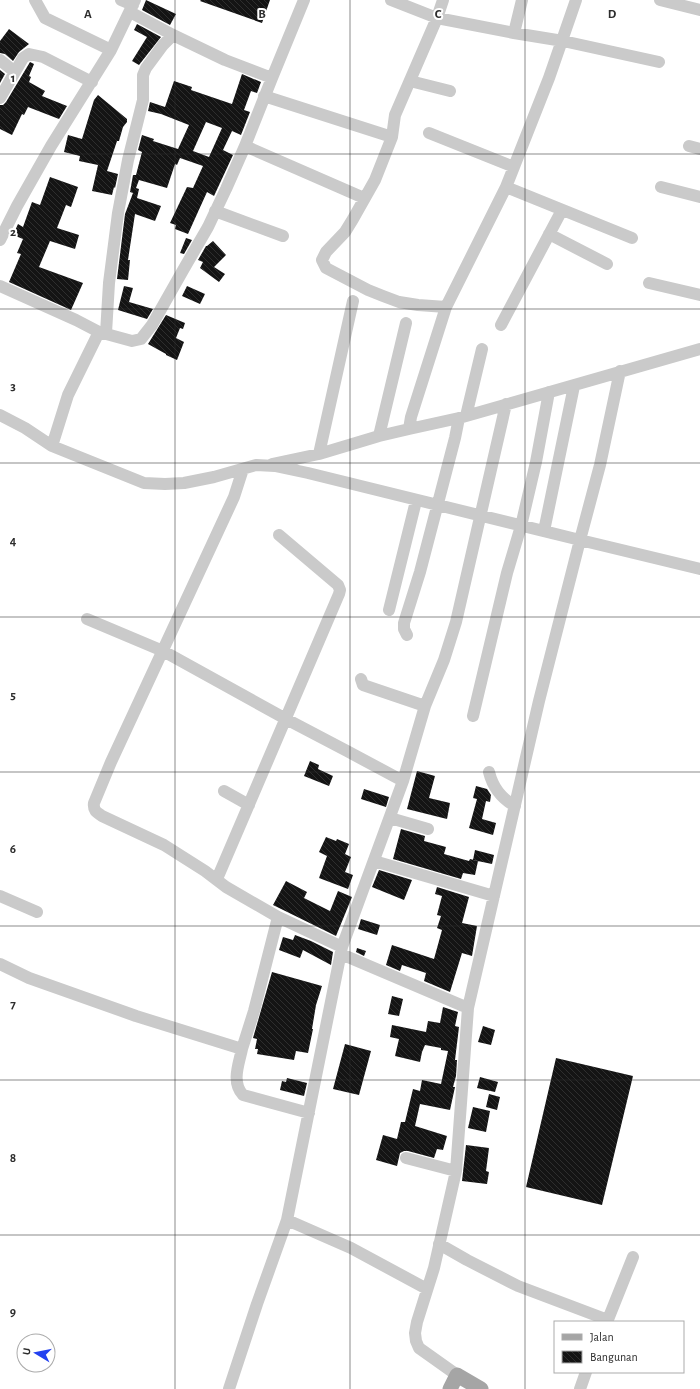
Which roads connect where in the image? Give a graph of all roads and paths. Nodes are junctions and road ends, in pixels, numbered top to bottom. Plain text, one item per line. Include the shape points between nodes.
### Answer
1 (35, 0) edge
2 (121, 0) edge
3 (304, 0) edge
4 (391, 0) edge
5 (443, 0) edge
6 (522, 0) edge
7 (576, 0) edge
8 (660, 0) edge
9 (133, 6) edge
10 (697, 9) edge
11 (437, 18) junction
12 (514, 33) junction
13 (173, 35) junction
14 (563, 41) junction
15 (111, 50) junction
16 (0, 60) edge
17 (659, 62) dead end
18 (15, 72) junction
19 (272, 78) junction
20 (410, 81) junction
21 (92, 82) junction
22 (450, 91) dead end
23 (264, 96) junction
24 (0, 98) edge
25 (429, 133) dead end
26 (392, 136) junction
27 (245, 146) junction
28 (514, 166) junction
29 (661, 187) dead end
30 (506, 188) junction
31 (700, 197) edge
32 (364, 198) junction
33 (562, 210) junction
34 (215, 211) junction
35 (549, 234) junction
36 (283, 236) dead end
37 (632, 238) dead end
38 (0, 240) edge
39 (607, 264) dead end
40 (649, 283) dead end
41 (0, 286) edge
42 (700, 295) edge
43 (353, 301) dead end
44 (446, 308) junction
45 (406, 323) dead end
46 (501, 325) dead end
47 (103, 333) junction
48 (482, 349) dead end
49 (700, 349) edge
50 (620, 371) junction
51 (574, 386) junction
52 (549, 392) junction
53 (506, 404) junction
54 (0, 415) edge
55 (462, 417) junction
56 (409, 429) junction
57 (379, 436) junction
58 (58, 449) junction
59 (319, 454) junction
60 (265, 465) junction
61 (243, 469) junction
62 (416, 501) junction
63 (438, 505) junction
64 (480, 516) junction
65 (521, 526) junction
66 (544, 531) junction
67 (279, 535) dead end
68 (580, 540) junction
69 (700, 569) edge
70 (389, 610) dead end
71 (87, 619) dead end
72 (407, 635) dead end
73 (163, 651) junction
74 (361, 679) dead end
75 (425, 706) junction
76 (473, 716) dead end
77 (286, 719) junction
78 (490, 772) dead end
79 (403, 781) junction
80 (224, 792) dead end
81 (249, 805) junction
82 (515, 806) junction
83 (390, 818) junction
84 (428, 829) dead end
85 (374, 861) junction
86 (217, 879) junction
87 (0, 896) edge
88 (494, 896) junction
89 (37, 912) dead end
90 (278, 917) junction
91 (341, 951) junction
92 (0, 964) edge
93 (468, 1008) junction
94 (242, 1049) junction
95 (309, 1113) junction
96 (406, 1158) dead end
97 (456, 1171) junction
98 (287, 1220) junction
99 (440, 1244) junction
100 (632, 1257) dead end
101 (428, 1289) junction
102 (607, 1321) edge
103 (586, 1373) edge
104 (456, 1375) junction
105 (229, 1389) edge
106 (450, 1389) edge
107 (481, 1389) edge
108 (580, 1389) edge

1 - 15 street via 45,18
2 - 9 street
3 - 19 street
4 - 11 street
5 - 11 street
6 - 12 street
7 - 14 street
8 - 10 street
9 - 13 street
9 - 15 street
11 - 12 street
11 - 20 street
12 - 14 street
13 - 19 street via 225,60
13 - 47 street via 143,75 143,100 118,213
14 - 17 street
14 - 28 street
15 - 21 street
16 - 18 street
18 - 21 street via 23,58 29,54 37,55
18 - 24 street
19 - 23 street
20 - 22 street
20 - 26 street via 395,115
21 - 38 street via 51,146
23 - 26 street
23 - 27 street
25 - 28 street
26 - 32 street via 384,160
27 - 32 street
27 - 34 street
28 - 30 street
29 - 31 street
30 - 33 street
30 - 44 street
32 - 44 street via 345,232 323,256 323,264 368,290 399,302
33 - 35 street
33 - 37 street
34 - 36 street
34 - 47 street via 152,325 140,339 132,341
35 - 39 street
35 - 46 street
40 - 42 street
41 - 47 street
43 - 59 street
44 - 56 street
45 - 57 street
47 - 58 street via 68,395
48 - 55 street
49 - 50 street
50 - 51 street
50 - 68 street via 600,465
51 - 52 street
51 - 66 street
52 - 53 street
52 - 65 street
53 - 55 street
53 - 64 street
54 - 58 street
55 - 56 street
55 - 63 street
56 - 57 street
57 - 59 street
58 - 61 street via 144,483 153,484 184,483
59 - 60 street
60 - 61 street
60 - 62 street via 308,473
61 - 73 street via 234,497
62 - 63 street
62 - 70 street
63 - 64 street
63 - 72 street via 404,623
64 - 65 street
64 - 75 street via 456,622
65 - 66 street
65 - 76 street
66 - 68 street
67 - 77 street via 335,582 340,590
68 - 69 street
68 - 82 street
71 - 73 street
73 - 77 street
73 - 86 street via 111,762 94,803 95,812 164,845
74 - 75 street via 363,685
75 - 79 street
77 - 79 street
77 - 81 street
78 - 82 street via 491,781 497,791
79 - 83 street
80 - 81 street
81 - 86 street
82 - 88 street
83 - 84 street
83 - 85 street
85 - 88 street
85 - 91 street
86 - 90 street via 237,894
87 - 89 street
88 - 93 street
90 - 91 street
90 - 94 street
91 - 93 street
91 - 95 street
92 - 94 street via 29,978 128,1013
93 - 97 street
94 - 95 street via 236,1080 238,1090 243,1095
95 - 98 street
96 - 97 street
97 - 99 street
98 - 101 street via 351,1248
98 - 105 street
99 - 101 street
99 - 102 street via 518,1286
100 - 102 street
101 - 104 street via 417,1322 416,1341 426,1354
103 - 108 street
104 - 106 main road
104 - 107 main road

